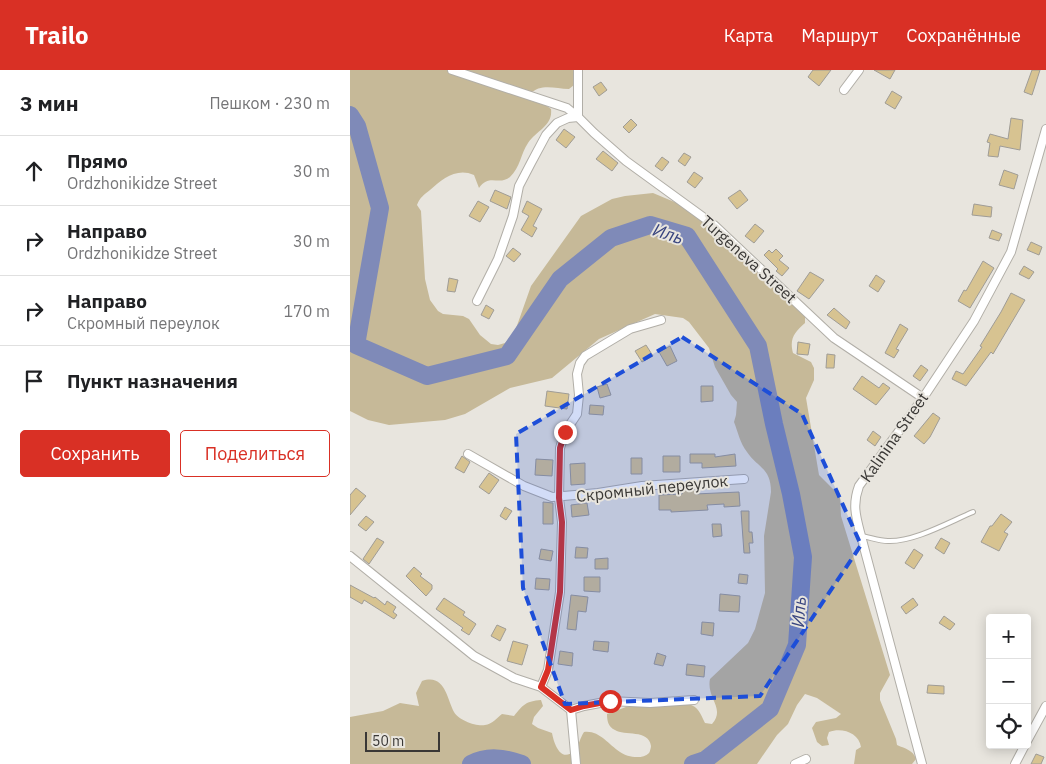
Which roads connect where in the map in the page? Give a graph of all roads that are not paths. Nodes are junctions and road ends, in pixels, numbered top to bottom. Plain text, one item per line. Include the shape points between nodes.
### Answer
1 (452, 70) edge
2 (578, 70) edge
3 (859, 70) edge
4 (844, 90) dead end
5 (578, 117) junction
6 (1046, 129) edge
7 (477, 301) dead end
8 (661, 320) dead end
9 (923, 398) junction
10 (468, 454) dead end
11 (744, 479) dead end
12 (559, 498) junction
13 (973, 512) dead end
14 (861, 536) junction
15 (350, 556) edge
16 (541, 687) junction
17 (694, 700) dead end
18 (1046, 706) edge
19 (571, 710) junction
20 (1031, 734) edge
21 (1023, 749) edge
22 (806, 759) dead end
23 (576, 762) edge
24 (795, 764) edge
25 (922, 764) edge
26 (1015, 764) edge

1 - 5 street, Turgeneva Street via 567,108
2 - 5 street
3 - 4 street
5 - 7 street via 557,123 546,135 519,186 513,216 498,259
5 - 9 street, Turgeneva Street via 626,161 714,225 834,338
6 - 9 street, Kalinina Street via 1011,252 974,320
8 - 12 street, Скромный переулок via 630,328 585,356 580,363 577,414 565,432 560,448
9 - 14 street, Kalinina Street via 859,486 854,508
10 - 12 street, Скромный переулок via 524,486
11 - 12 street, Скромный переулок via 642,486
12 - 16 street, Скромный переулок via 562,522 560,592 548,670
13 - 14 lane via 901,540
14 - 25 street, Kalinina Street
15 - 16 street via 474,656 514,678
16 - 19 street
17 - 19 street via 610,701
18 - 20 street
19 - 23 street
21 - 26 street
22 - 24 street

